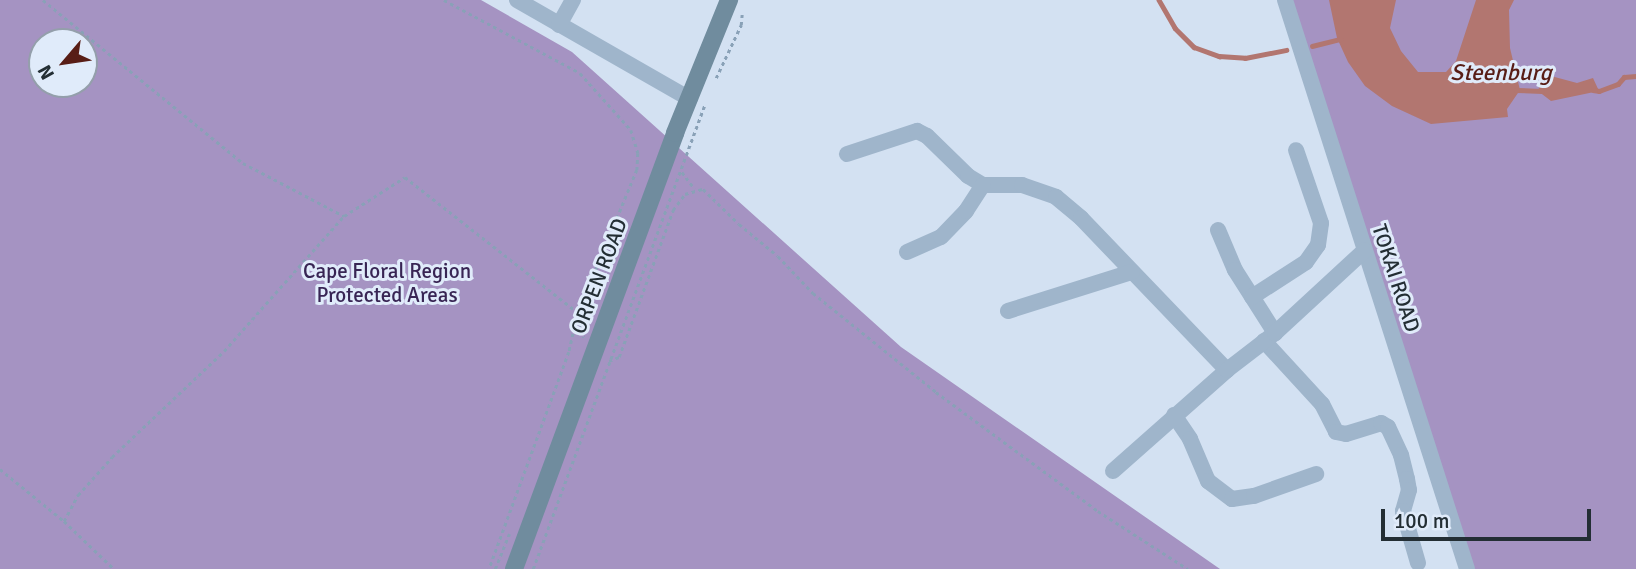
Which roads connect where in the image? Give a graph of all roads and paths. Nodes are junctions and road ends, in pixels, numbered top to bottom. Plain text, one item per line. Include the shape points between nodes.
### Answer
1 (43, 0) edge
2 (444, 0) edge
3 (517, 0) edge
4 (573, 0) edge
5 (1285, 0) edge
6 (735, 6) edge
7 (559, 25) junction
8 (715, 80) dead end
9 (698, 101) junction
10 (1296, 150) dead end
11 (847, 154) dead end
12 (682, 172) junction
13 (983, 185) junction
14 (695, 189) junction
15 (344, 215) junction
16 (1218, 230) dead end
17 (1365, 250) junction
18 (907, 252) dead end
19 (1132, 272) junction
20 (1252, 297) junction
21 (1008, 311) dead end
22 (578, 313) junction
23 (584, 337) dead end
24 (1269, 337) junction
25 (608, 361) junction
26 (1227, 370) junction
27 (1174, 415) junction
28 (0, 469) edge
29 (1113, 471) dead end
30 (1316, 474) dead end
31 (64, 521) junction
32 (1418, 563) dead end
33 (114, 569) edge
34 (489, 569) edge
35 (514, 569) edge
36 (533, 569) edge
37 (1188, 569) edge
38 (1467, 569) edge

1 - 15 path via 243,163
2 - 22 path via 580,73 631,130 638,153 637,170
3 - 7 street
4 - 7 street
5 - 17 street, TOKAI ROAD
6 - 8 path via 741,25
6 - 9 main road, ORPEN ROAD
7 - 9 street
9 - 12 path
9 - 35 main road, ORPEN ROAD
10 - 20 street via 1321,223 1318,244 1306,262
11 - 13 street via 916,131
12 - 14 path
12 - 25 path
13 - 18 street via 941,237
13 - 19 street via 1022,185 1056,197
14 - 25 path via 673,210 619,357
14 - 37 path via 703,189 813,293 994,437
15 - 22 path via 405,177
15 - 31 path via 224,351 112,457 78,495
16 - 20 street
17 - 24 street
17 - 38 street, TOKAI ROAD
19 - 21 street
19 - 26 street
20 - 24 street
22 - 23 path via 583,318 579,331
22 - 34 path via 569,352
24 - 26 street
24 - 32 street via 1322,404 1336,432 1346,434 1381,423 1388,427 1407,479 1403,511
25 - 36 path
26 - 27 street
27 - 29 street
27 - 30 street via 1208,481 1232,499
28 - 31 path
31 - 33 path

